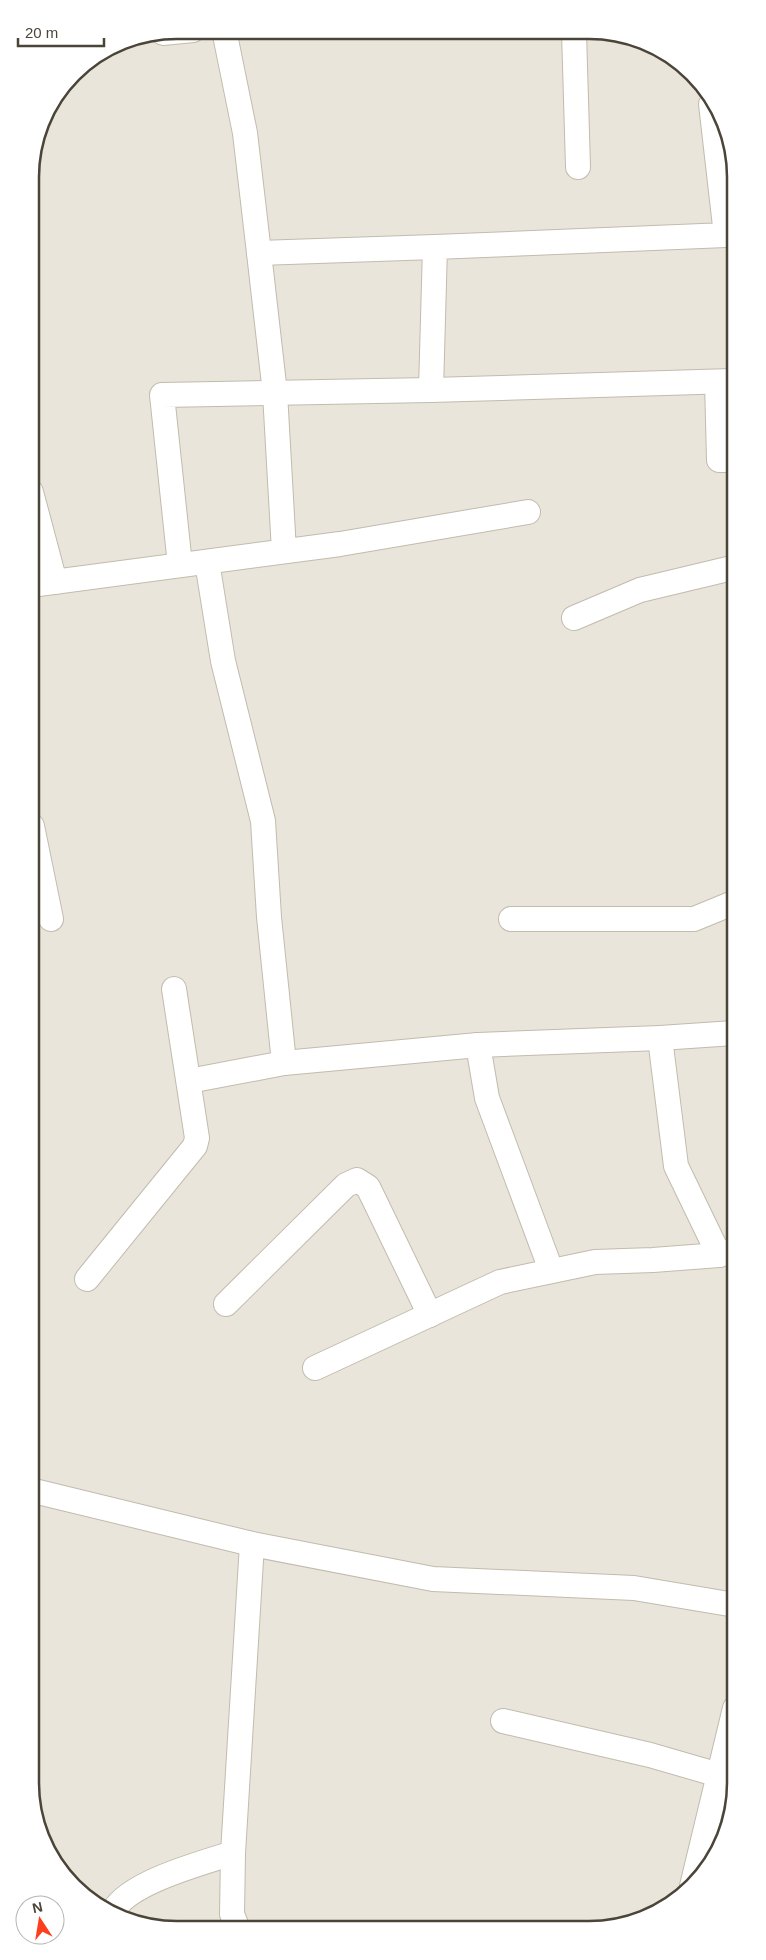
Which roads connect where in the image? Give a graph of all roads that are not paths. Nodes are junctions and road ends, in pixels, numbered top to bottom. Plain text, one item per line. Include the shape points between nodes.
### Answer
1 (226, 39) edge
2 (574, 39) edge
3 (713, 115) edge
4 (578, 167) dead end
5 (727, 220) edge
6 (727, 235) edge
7 (434, 247) junction
8 (259, 253) junction
9 (724, 382) edge
10 (432, 390) junction
11 (275, 393) junction
12 (727, 460) edge
13 (528, 512) dead end
14 (39, 522) edge
15 (284, 551) junction
16 (207, 562) junction
17 (180, 565) junction
18 (727, 569) edge
19 (55, 582) junction
20 (39, 584) edge
21 (574, 618) dead end
22 (39, 860) edge
23 (727, 905) edge
24 (51, 919) dead end
25 (511, 919) dead end
26 (174, 989) dead end
27 (727, 1033) edge
28 (660, 1038) junction
29 (478, 1045) junction
30 (284, 1063) junction
31 (189, 1081) junction
32 (727, 1252) edge
33 (551, 1270) junction
34 (87, 1279) dead end
35 (226, 1304) dead end
36 (430, 1315) junction
37 (315, 1368) dead end
38 (39, 1492) edge
39 (252, 1544) junction
40 (727, 1604) edge
41 (503, 1721) dead end
42 (727, 1743) edge
43 (719, 1775) junction
44 (233, 1853) junction
45 (696, 1870) edge
46 (116, 1907) edge
47 (235, 1921) edge

1 - 8 street via 245,133
2 - 4 street
3 - 5 street
6 - 7 street
7 - 8 street
7 - 10 street
8 - 11 street
9 - 10 street
9 - 12 street via 719,460
10 - 11 street
11 - 15 street
11 - 17 street via 162,395
13 - 15 street
14 - 19 street
15 - 16 street
16 - 17 street
16 - 30 street via 223,661 264,821 269,917
17 - 19 street
18 - 21 street via 640,590
19 - 20 street
22 - 24 street
23 - 25 street via 694,919
26 - 31 street
27 - 28 street
28 - 29 street
28 - 32 street via 676,1166
29 - 30 street
29 - 33 street via 487,1098
30 - 31 street
31 - 34 street via 197,1138 195,1146
32 - 33 street via 595,1262
33 - 36 street via 500,1282
35 - 36 street via 346,1185 357,1180 368,1187
36 - 37 street
38 - 39 street
39 - 40 street via 433,1579 634,1588
39 - 44 street
41 - 43 street via 650,1755
42 - 43 street
43 - 45 street
44 - 46 street via 159,1877
44 - 47 street via 232,1914

